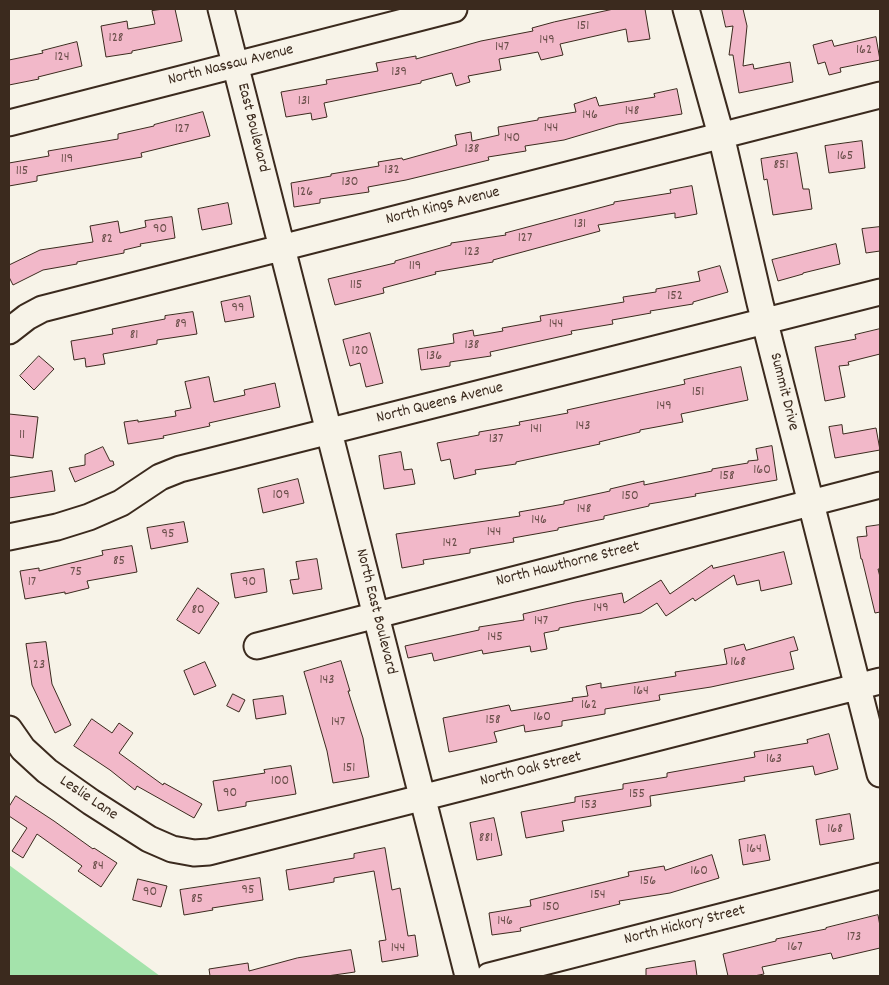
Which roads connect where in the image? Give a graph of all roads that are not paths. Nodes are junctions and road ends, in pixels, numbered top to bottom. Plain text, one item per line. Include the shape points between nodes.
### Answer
1 (221, 9) edge
2 (454, 9) edge
3 (686, 9) edge
4 (236, 65) junction
5 (880, 95) edge
6 (9, 124) edge
7 (721, 135) junction
8 (282, 248) junction
9 (880, 292) edge
10 (765, 322) junction
11 (9, 330) edge
12 (329, 432) junction
13 (880, 485) edge
14 (811, 502) junction
15 (9, 537) edge
16 (376, 615) junction
17 (257, 646) dead end
18 (869, 684) edge
19 (9, 729) edge
20 (880, 774) edge
21 (422, 798) junction
22 (180, 851) joint
23 (880, 876) edge
24 (468, 976) edge
25 (489, 976) edge

1 - 4 street, East Boulevard
2 - 4 street, North Nassau Avenue
3 - 7 street, Summit Drive
4 - 6 street, North Nassau Avenue
4 - 8 street, East Boulevard
5 - 7 street, North Kings Avenue
7 - 8 street, North Kings Avenue
7 - 10 street, Summit Drive
8 - 11 street, North Kings Avenue via 42,309
8 - 12 street, North East Boulevard
9 - 10 street, North Queens Avenue
10 - 12 street, North Queens Avenue
10 - 14 street, Summit Drive
12 - 15 street, North Queens Avenue via 180,469 160,477 121,503 89,517
12 - 16 street, North East Boulevard
13 - 14 street, North Hawthorne Street
14 - 16 street, North Hawthorne Street
14 - 18 street, Summit Drive
16 - 17 street, North Hawthorne Street
16 - 21 street, North East Boulevard
18 - 20 street, Summit Drive
18 - 21 street, North Oak Street
19 - 22 street, Leslie Lane via 23,749 61,781 149,838
21 - 22 street, North Oak Street via 209,852
21 - 24 street, North East Boulevard
23 - 25 street, North Hickory Street

